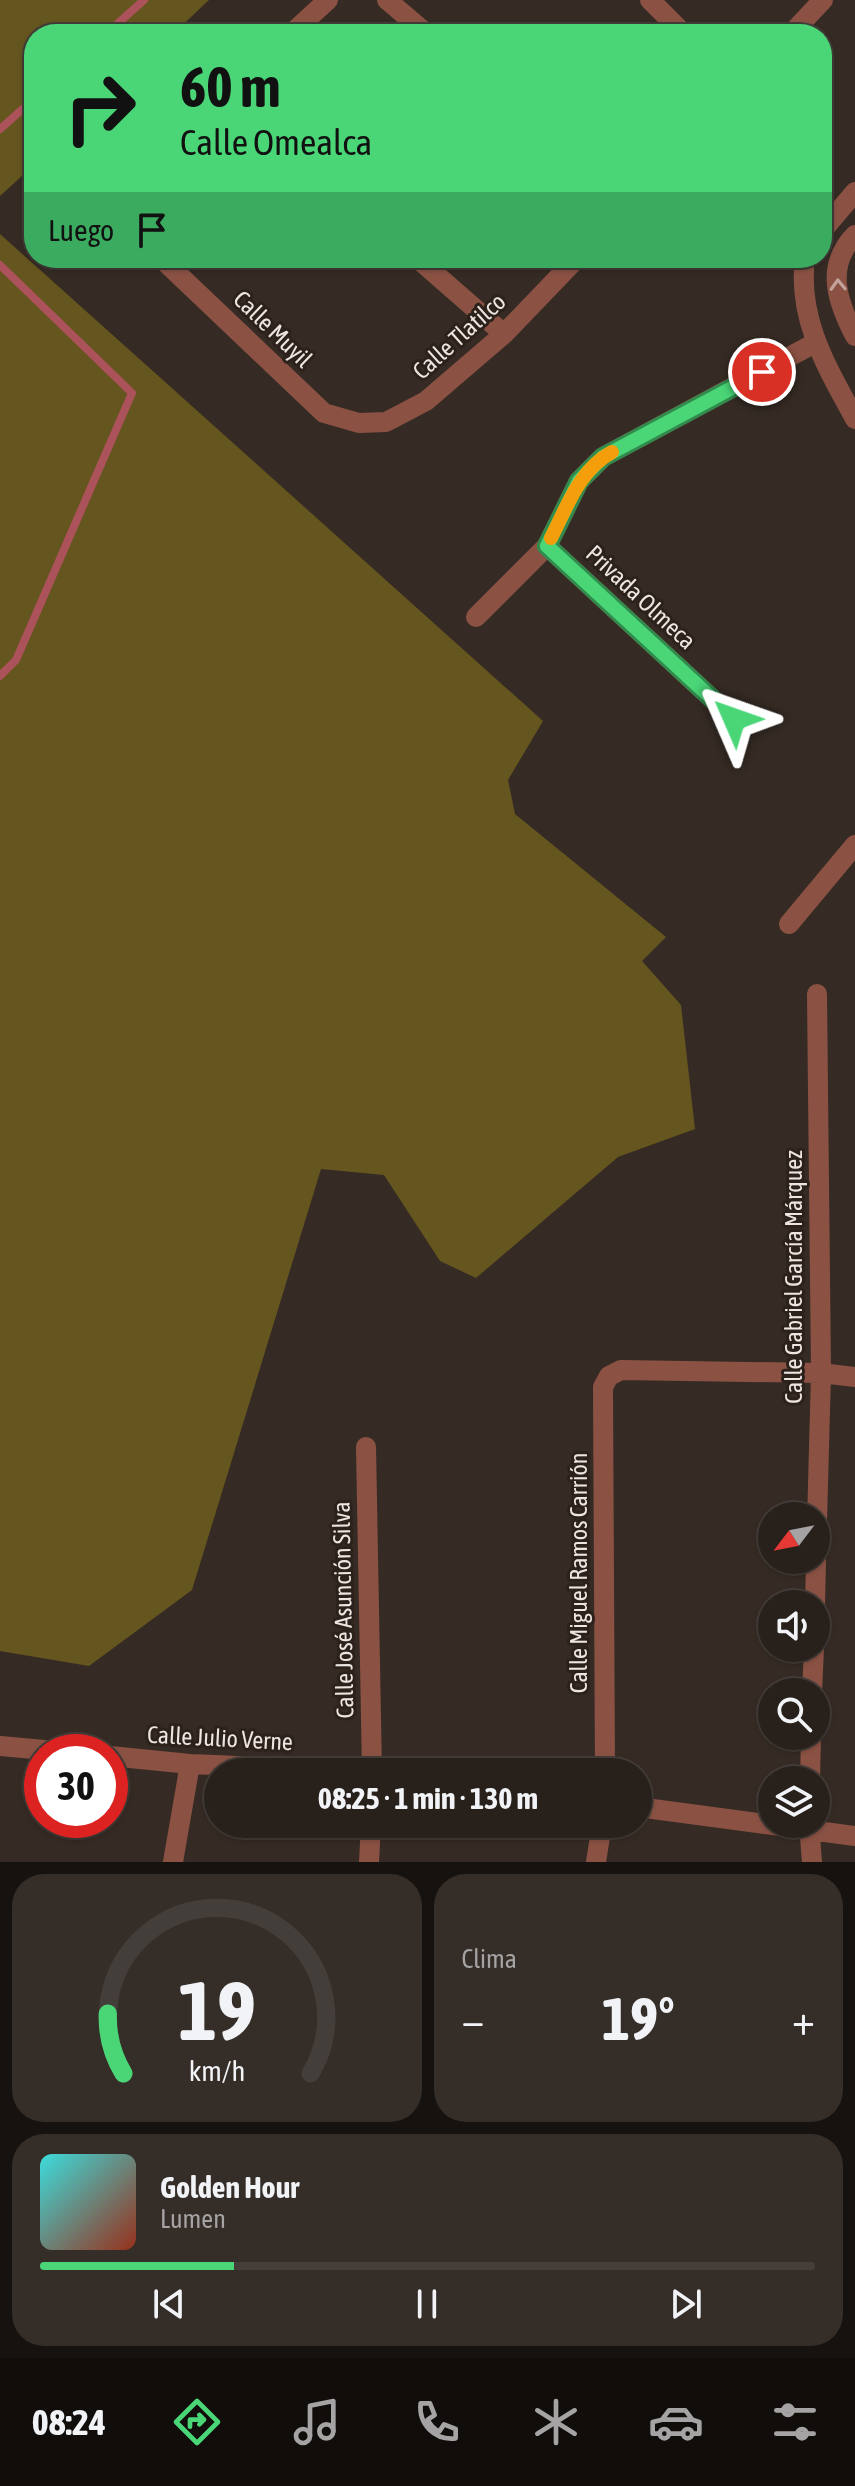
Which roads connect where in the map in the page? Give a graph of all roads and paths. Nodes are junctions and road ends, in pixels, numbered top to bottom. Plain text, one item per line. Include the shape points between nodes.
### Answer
1 (328, 0) edge
2 (387, 0) edge
3 (650, 0) edge
4 (823, 0) edge
5 (302, 24) edge
6 (415, 24) edge
7 (674, 24) edge
8 (800, 24) edge
9 (855, 192) edge
10 (832, 219) edge
11 (855, 235) edge
12 (172, 268) edge
13 (428, 268) edge
14 (567, 268) edge
15 (804, 268) edge
16 (504, 334) junction
17 (855, 336) edge
18 (815, 343) junction
19 (855, 419) edge
20 (359, 423) joint
21 (547, 546) junction
22 (476, 617) dead end
23 (734, 719) dead end
24 (855, 845) edge
25 (849, 868) edge
26 (789, 924) dead end
27 (817, 994) dead end
28 (821, 1373) junction
29 (855, 1377) edge
30 (366, 1447) dead end
31 (818, 1502) edge
32 (0, 1746) edge
33 (24, 1748) edge
34 (128, 1758) edge
35 (373, 1758) edge
36 (605, 1758) edge
37 (190, 1764) junction
38 (204, 1765) edge
39 (652, 1809) edge
40 (758, 1822) edge
41 (830, 1832) edge
42 (855, 1836) edge
43 (370, 1838) edge
44 (600, 1838) edge
45 (809, 1838) edge
46 (173, 1862) edge
47 (369, 1862) edge
48 (596, 1862) edge
49 (812, 1862) edge

1 - 5 street
2 - 6 street
3 - 7 street
4 - 8 street
9 - 10 street
17 -> 11 street via 840,308 836,279 838,263
12 - 20 street, Calle Muyil via 324,413
13 - 16 street
14 - 16 street, Calle Tlatilco
15 - 18 street via 805,304
16 - 20 street, Calle Tlatilco via 426,401 386,422
18 - 19 street
18 - 21 street via 603,457 579,481
21 - 22 street
21 - 23 street, Privada Olmeca
24 - 25 street
25 - 26 street
27 - 28 street, Calle Gabriel García Márquez
28 - 29 street
28 - 31 street, Calle Gabriel García Márquez
28 - 36 street, Calle Miguel Ramos Carrión via 621,1370 609,1376 603,1387
30 - 35 street, Calle José Asunción Silva
32 - 33 street
34 - 37 street, Calle Julio Verne
37 - 38 street, Calle Julio Verne
37 - 46 street
39 - 40 street
41 - 42 street
43 - 47 street
44 - 48 street
45 - 49 street

